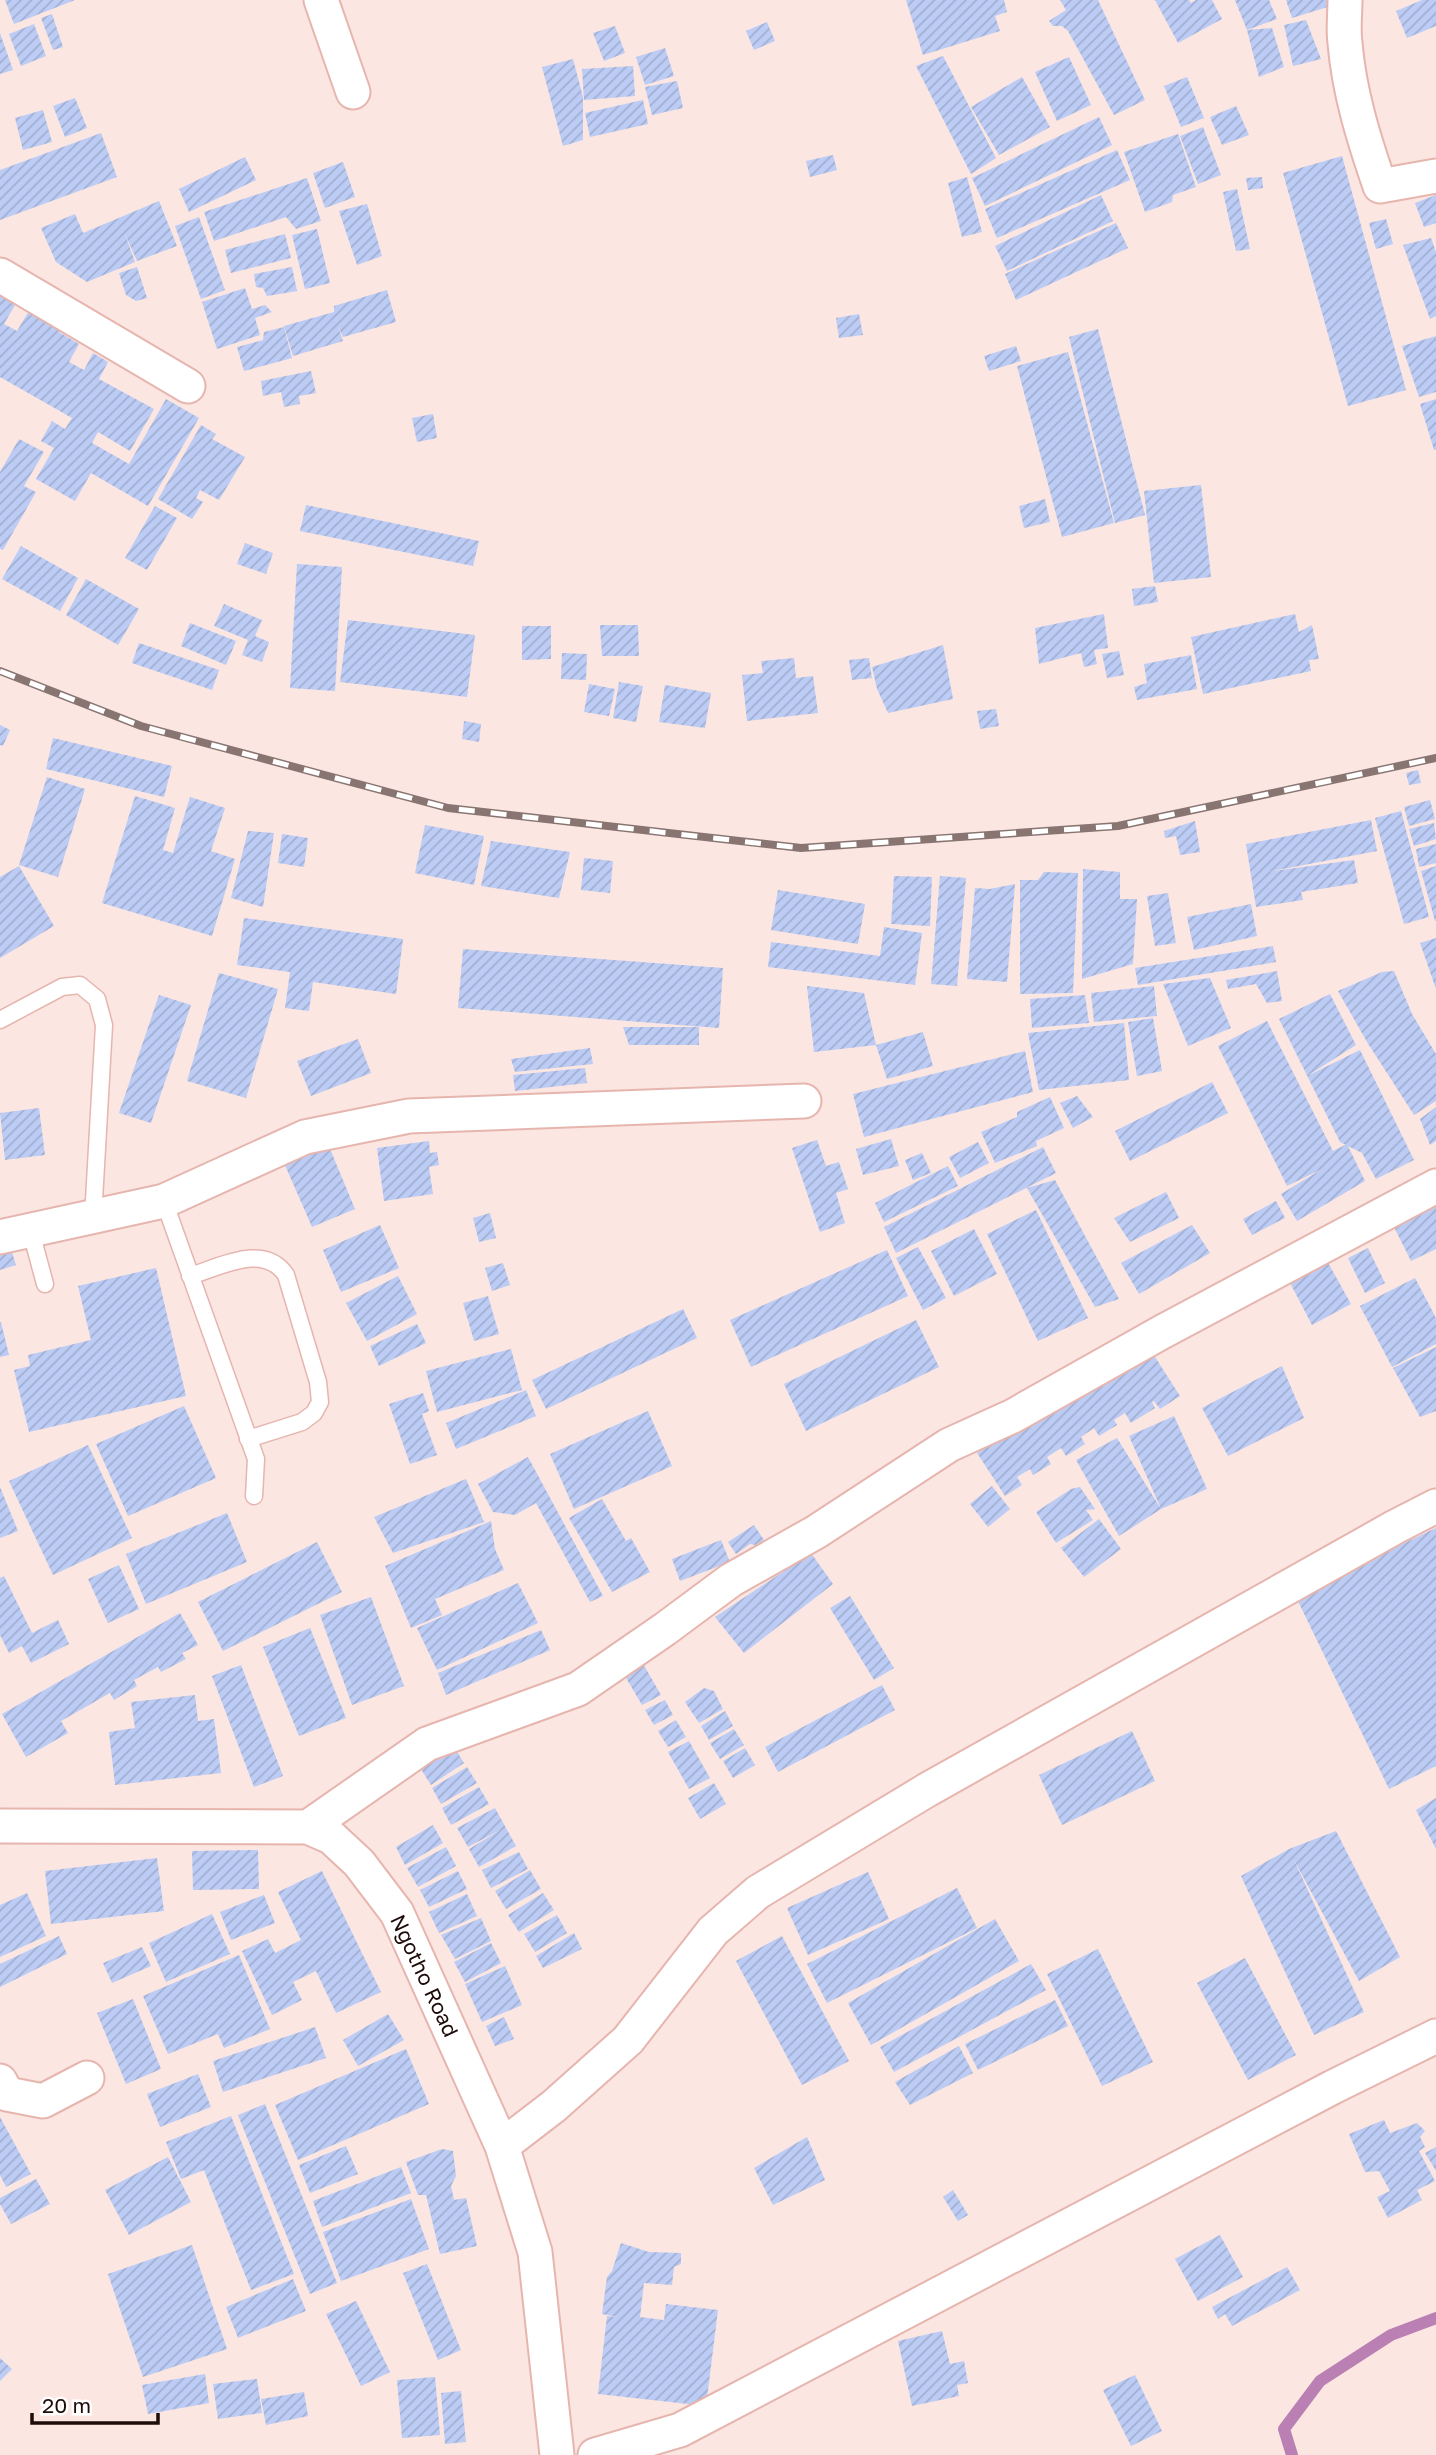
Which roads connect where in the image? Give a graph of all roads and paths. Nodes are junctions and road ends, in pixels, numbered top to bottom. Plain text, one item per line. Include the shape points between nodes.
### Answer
1 (321, 0) edge
2 (1345, 0) edge
3 (353, 92) dead end
4 (1436, 176) edge
5 (0, 275) edge
6 (188, 386) dead end
7 (0, 1020) edge
8 (804, 1101) dead end
9 (1436, 1186) edge
10 (164, 1201) junction
11 (93, 1217) junction
12 (15, 1234) edge
13 (191, 1276) junction
14 (45, 1284) dead end
15 (248, 1438) junction
16 (254, 1496) dead end
17 (1436, 1506) edge
18 (0, 1826) edge
19 (308, 1827) junction
20 (1436, 2036) edge
21 (87, 2078) dead end
22 (0, 2081) edge
23 (502, 2147) junction
24 (557, 2455) edge
25 (595, 2455) edge

1 - 3 street
2 - 4 street via 1344,43 1352,90 1380,186
5 - 6 street
7 - 11 lane via 62,987 80,985 97,999 104,1025
8 - 10 street via 409,1116 305,1137
9 - 19 street via 1013,1416 949,1445 816,1532 731,1580 578,1689 427,1744
10 - 11 street
10 - 13 lane
11 - 12 street
12 - 14 lane
13 - 15 lane
13 - 15 lane via 256,1258 278,1264 286,1275 320,1402 302,1422
15 - 16 lane via 256,1459
17 - 23 street via 927,1790 758,1892 713,1931 628,2040
18 - 19 street, Ngotho Road
19 - 23 street, Ngotho Road via 331,1837 359,1863 397,1913
20 - 25 street via 680,2430
21 - 22 street via 43,2101 7,2094
23 - 24 street, Ngotho Road via 535,2252

